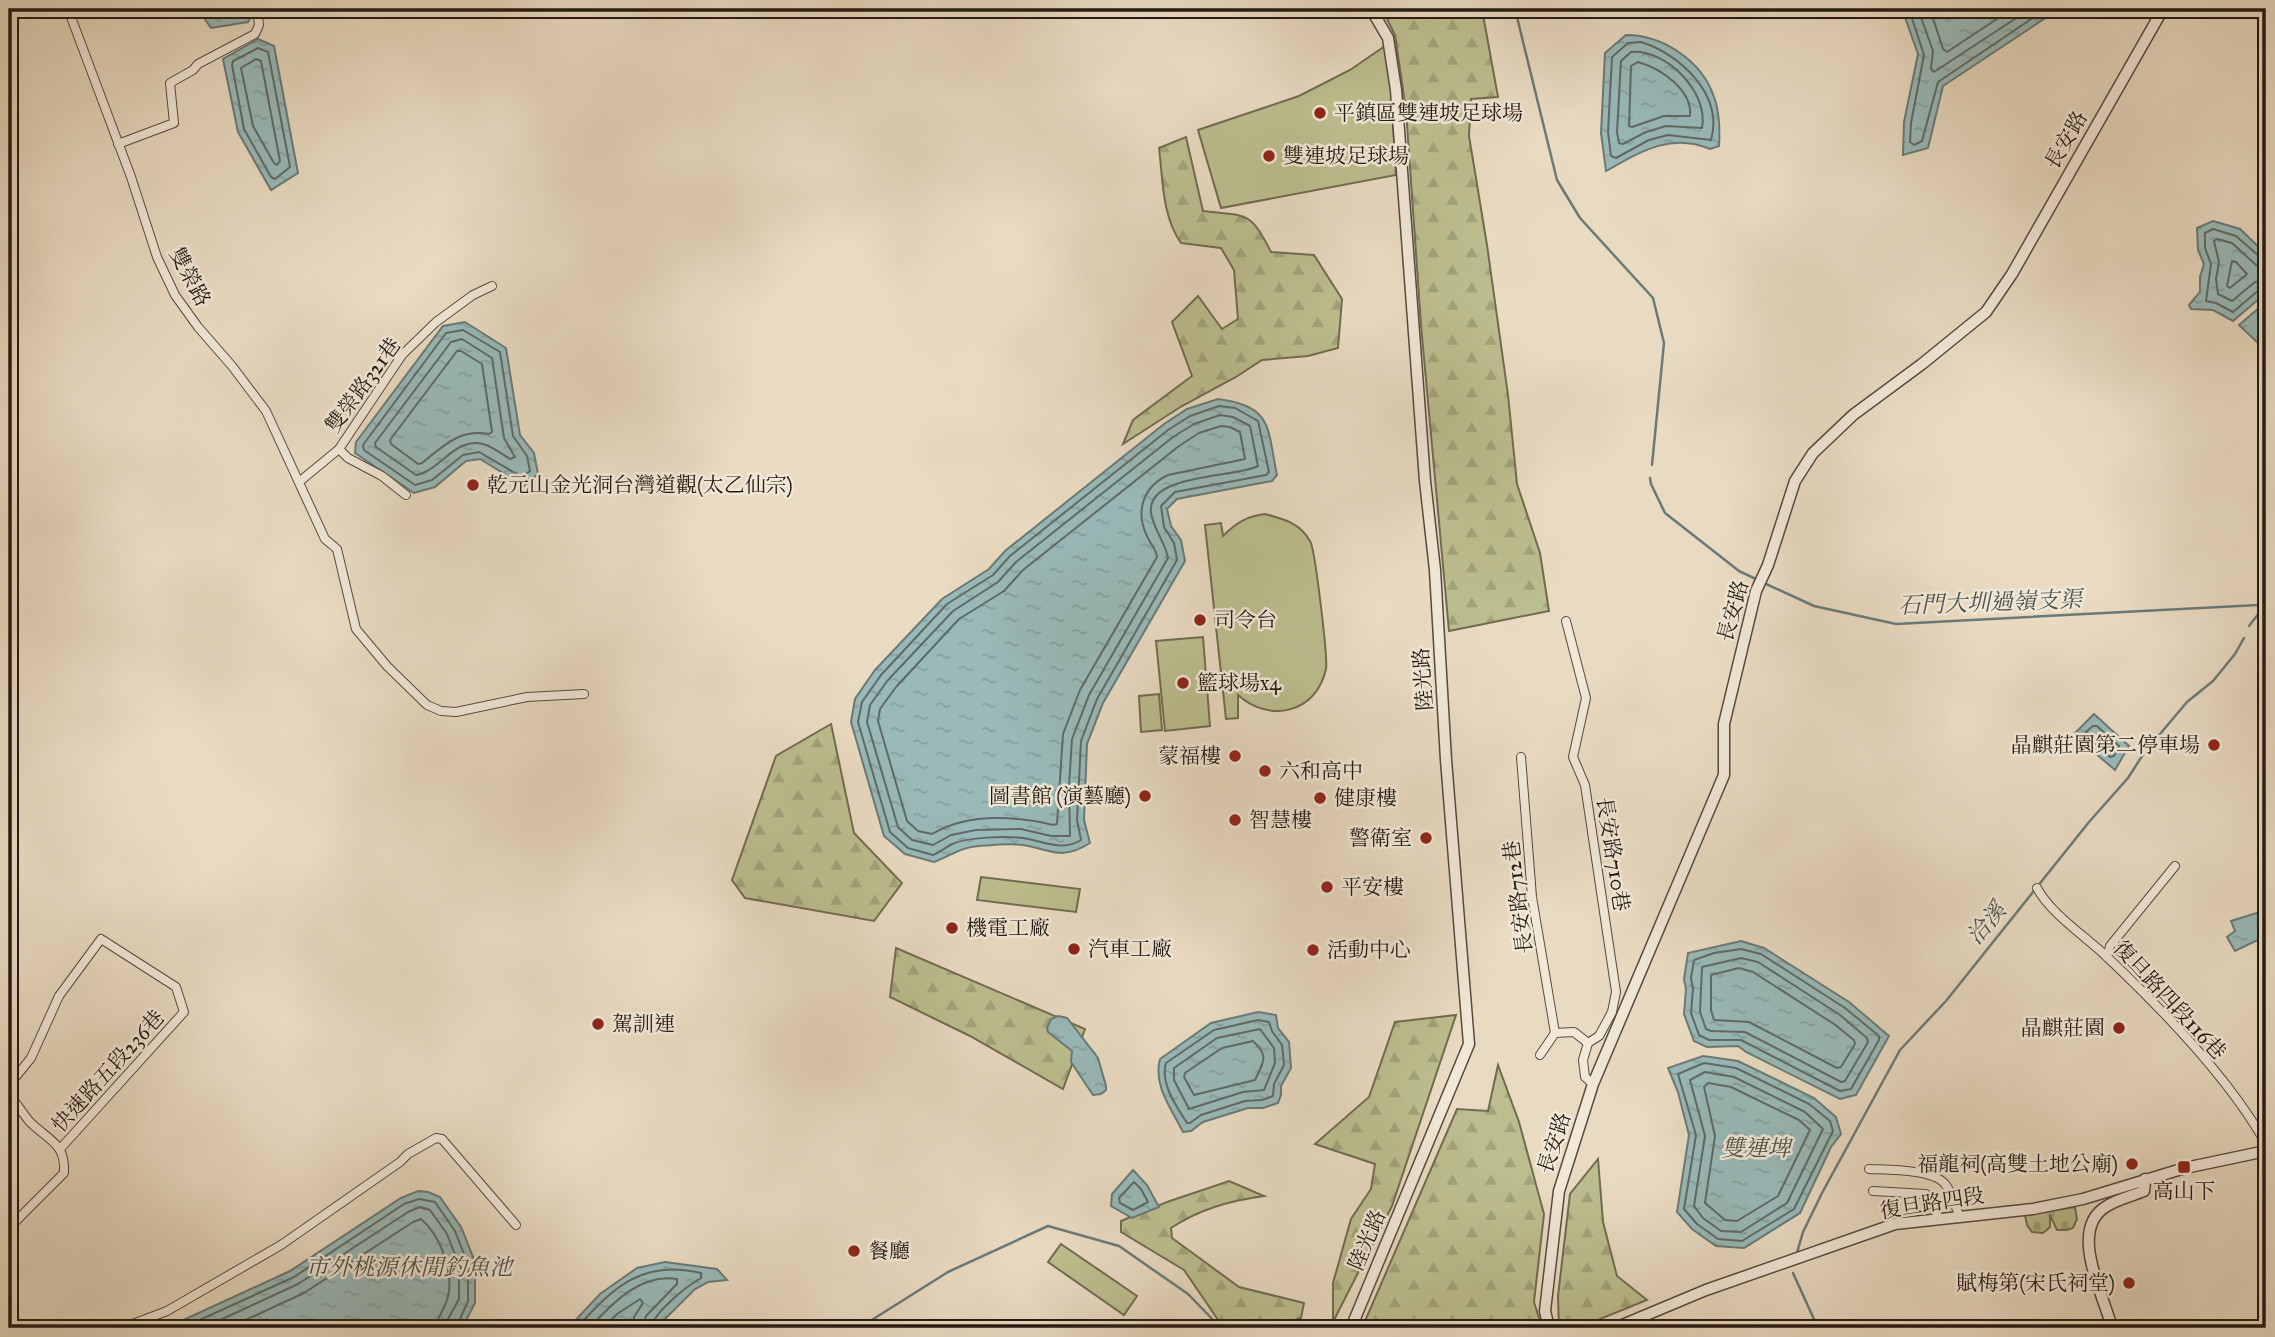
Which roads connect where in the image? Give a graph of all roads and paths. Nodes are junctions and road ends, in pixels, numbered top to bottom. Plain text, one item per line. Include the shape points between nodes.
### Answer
1 (68, 9) edge
2 (257, 9) edge
3 (1371, 9) edge
4 (2163, 9) edge
5 (118, 144) junction
6 (492, 286) dead end
7 (339, 449) junction
8 (299, 482) junction
9 (406, 495) dead end
10 (1566, 621) dead end
11 (584, 694) dead end
12 (1521, 757) dead end
13 (2175, 866) dead end
14 (2037, 888) dead end
15 (2107, 957) junction
16 (1555, 1032) junction
17 (1588, 1043) junction
18 (1540, 1055) dead end
19 (1594, 1084) junction
20 (9, 1085) edge
21 (9, 1094) edge
22 (2266, 1144) edge
23 (60, 1149) junction
24 (2266, 1151) edge
25 (1869, 1169) dead end
26 (2145, 1178) junction
27 (1873, 1191) dead end
28 (1959, 1215) junction
29 (1939, 1218) junction
30 (516, 1225) dead end
31 (9, 1228) edge
32 (122, 1328) edge
33 (1350, 1328) edge
34 (1549, 1328) edge
35 (1615, 1328) edge
36 (2112, 1328) edge

1 - 5 street, 雙榮路
2 - 5 street via 255,34 170,83 174,123
3 - 33 street, 陸光路 via 1388,38 1396,90 1469,1044
4 - 19 street, 長安路 via 1986,312 1853,415 1813,453 1795,481 1756,591 1724,723 1724,775
5 - 8 street, 雙榮路 via 175,295 266,411
6 - 7 street, 雙榮路321巷 via 436,322 402,355
7 - 8 street, 雙榮路321巷
7 - 9 street
8 - 11 street, 雙榮路 via 325,539 337,549 356,629 427,705 456,712 527,696
10 - 17 street, 長安路710巷 via 1586,698 1573,757 1585,785 1616,992 1599,1036
12 - 16 street, 長安路712巷 via 1532,897
13 - 15 street via 2110,946
14 - 15 street, 復旦路四段116巷
15 - 22 street, 復旦路四段116巷 via 2198,1052 2251,1117
16 - 17 street via 1574,1032
16 - 18 street
17 - 19 street via 1585,1077
19 - 34 street, 長安路 via 1559,1191 1545,1311
20 - 23 street, 快速路五段236巷 via 31,1058 59,996 101,939 176,987 184,1012
21 - 23 street, 快速路五段236巷 via 30,1122
23 - 31 street, 快速路五段236巷 via 64,1173
24 - 26 street, 復旦路四段
25 - 28 street via 1938,1177 1947,1185
26 - 28 street, 復旦路四段 via 2083,1199 2033,1209
26 - 36 street via 2144,1191 2107,1206 2088,1230 2088,1247
27 - 29 street via 1926,1194
28 - 29 street, 復旦路四段
29 - 35 street, 復旦路四段 via 1895,1224 1706,1290
30 - 32 street via 442,1139 436,1138 281,1245 167,1311

